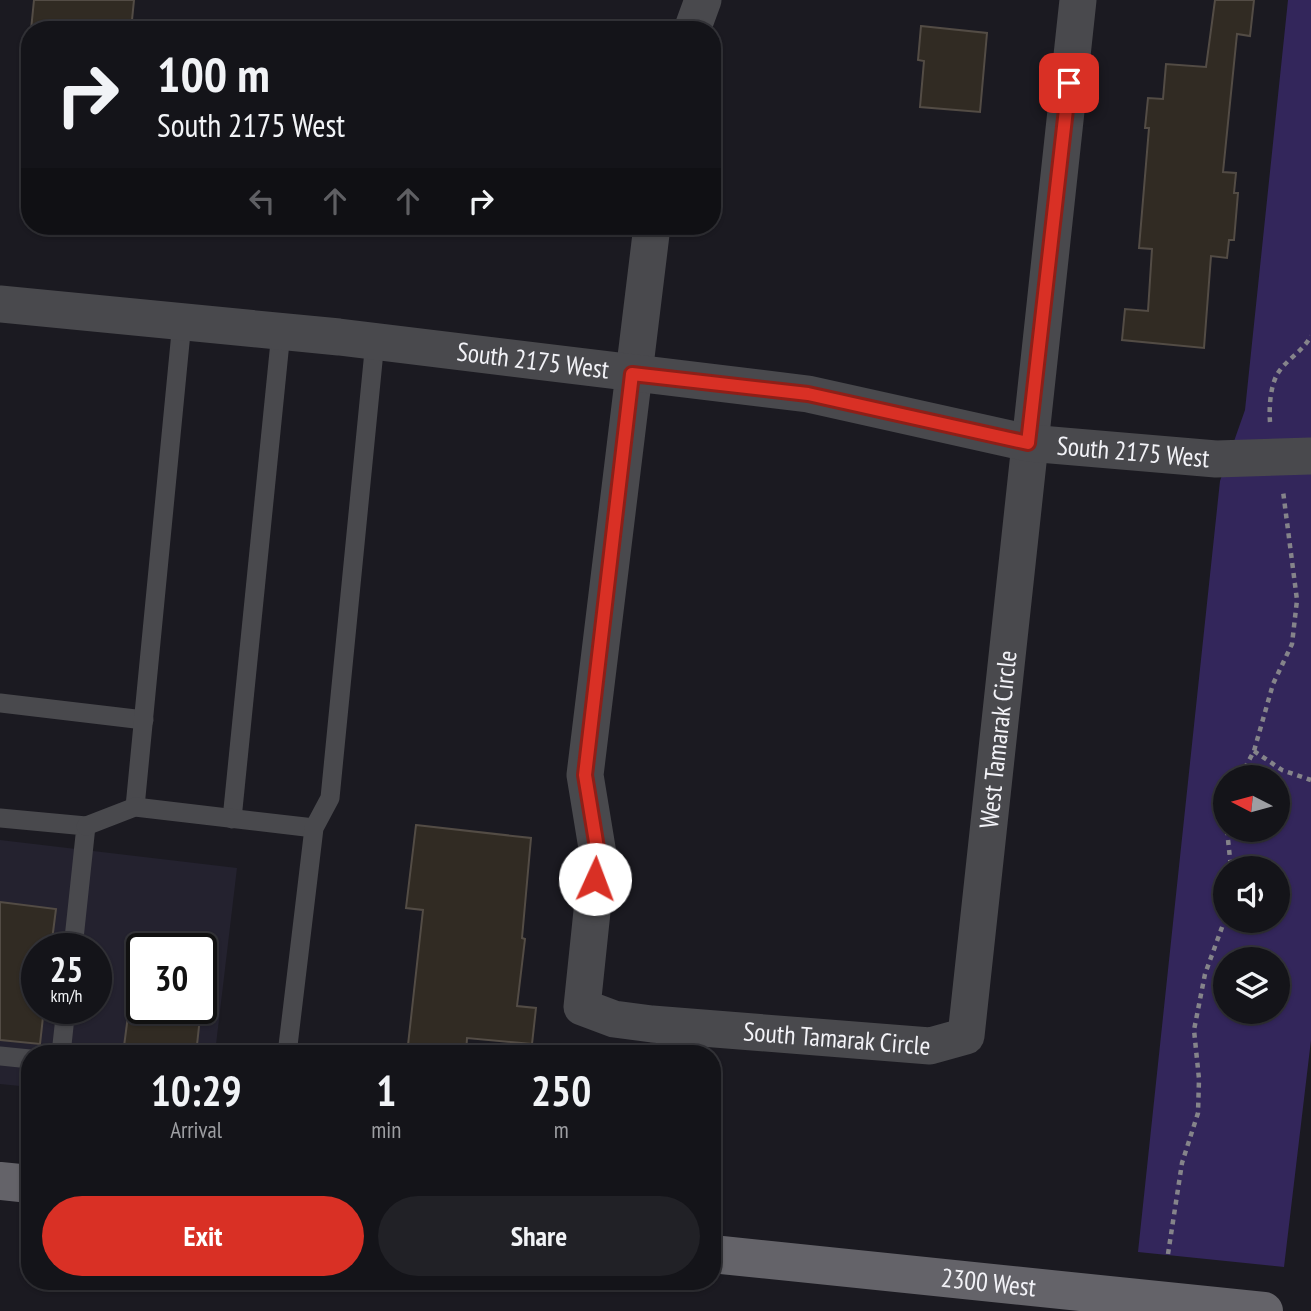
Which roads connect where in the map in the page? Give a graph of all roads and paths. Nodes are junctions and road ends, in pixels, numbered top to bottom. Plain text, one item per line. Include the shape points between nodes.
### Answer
1 (703, 0) edge
2 (1078, 0) edge
3 (695, 21) edge
4 (651, 235) edge
5 (0, 304) edge
6 (182, 322) junction
7 (281, 332) junction
8 (1311, 336) edge
9 (375, 341) junction
10 (632, 374) junction
11 (1270, 424) dead end
12 (1028, 443) junction
13 (1311, 456) edge
14 (1281, 480) dead end
15 (0, 703) edge
16 (144, 720) junction
17 (1254, 751) junction
18 (1246, 765) edge
19 (1311, 780) edge
20 (135, 807) junction
21 (0, 818) edge
22 (232, 820) junction
23 (86, 826) junction
24 (314, 828) junction
25 (75, 933) edge
26 (1220, 933) edge
27 (64, 1024) edge
28 (966, 1036) joint
29 (62, 1045) edge
30 (288, 1045) edge
31 (0, 1056) edge
32 (21, 1058) edge
33 (0, 1181) edge
34 (21, 1183) edge
35 (1168, 1254) dead end
36 (721, 1255) edge
37 (1264, 1311) edge

1 - 3 street
2 - 12 street, West Tamarak Circle
4 - 10 street
5 - 6 street, South 2175 West
6 - 7 street, South 2175 West
6 - 16 lane
7 - 9 street, South 2175 West
7 - 22 lane
8 - 11 path via 1278,373
9 - 10 street, South 2175 West
9 - 24 lane via 330,798
10 - 12 street, South 2175 West via 808,394
10 - 28 street, South Tamarak Circle via 585,775 598,854 582,1007 614,1019 652,1024 916,1045
12 - 13 street, South 2175 West via 1216,459
12 - 28 street, West Tamarak Circle
14 - 17 path via 1297,600 1292,644 1273,684
15 - 16 lane
16 - 20 lane
17 - 18 path
17 - 19 path via 1282,770
20 - 22 lane
20 - 23 lane
21 - 23 lane
22 - 24 lane
23 - 25 lane
24 - 30 lane
26 - 35 path via 1205,974 1194,1030 1198,1113 1182,1163
27 - 29 lane
31 - 32 lane
33 - 34 main road
36 - 37 main road, 2300 West

